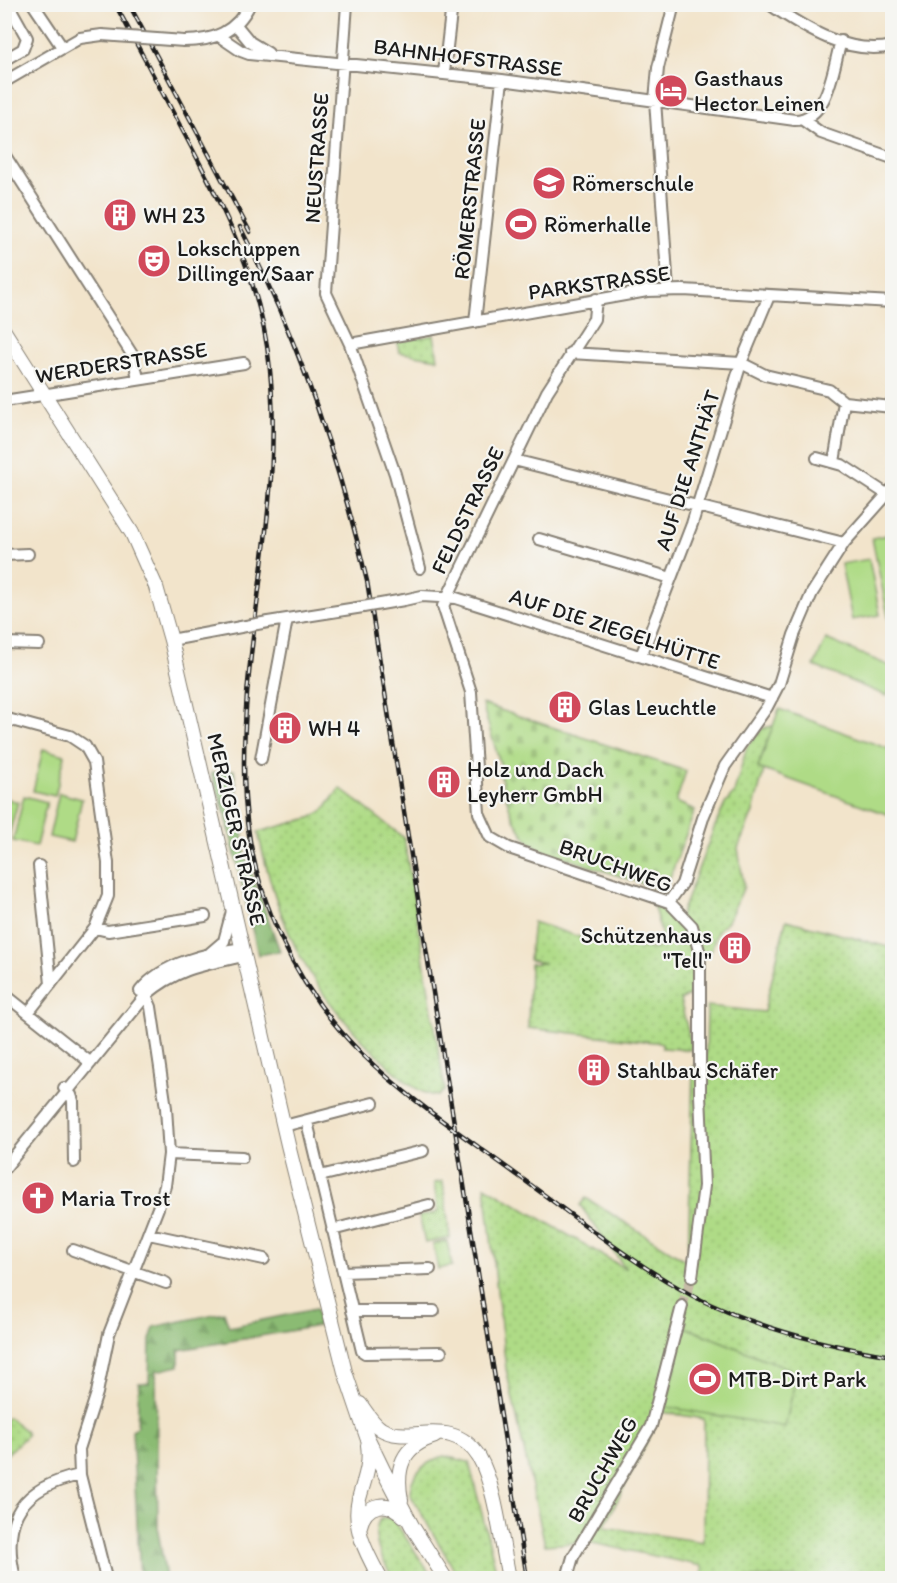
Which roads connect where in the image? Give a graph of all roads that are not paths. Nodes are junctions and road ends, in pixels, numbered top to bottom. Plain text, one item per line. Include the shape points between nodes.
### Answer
1 (8, 4) edge
2 (33, 4) edge
3 (250, 4) edge
4 (347, 4) edge
5 (452, 4) edge
6 (674, 4) edge
7 (769, 4) edge
8 (236, 26) junction
9 (219, 36) junction
10 (841, 41) junction
11 (892, 46) edge
12 (63, 47) junction
13 (276, 56) junction
14 (4, 60) edge
15 (342, 62) junction
16 (444, 73) junction
17 (502, 80) junction
18 (4, 82) edge
19 (655, 100) junction
20 (804, 120) junction
21 (4, 154) edge
22 (892, 158) edge
23 (668, 290) junction
24 (769, 296) junction
25 (596, 299) junction
26 (892, 302) edge
27 (475, 322) junction
28 (4, 331) edge
29 (350, 344) junction
30 (570, 353) junction
31 (244, 363) dead end
32 (741, 363) junction
33 (138, 378) junction
34 (44, 393) junction
35 (4, 401) edge
36 (844, 402) junction
37 (892, 407) edge
38 (817, 458) dead end
39 (514, 460) junction
40 (834, 462) junction
41 (890, 492) edge
42 (698, 507) junction
43 (539, 539) dead end
44 (844, 543) junction
45 (28, 554) dead end
46 (4, 555) edge
47 (420, 568) dead end
48 (671, 578) junction
49 (446, 596) junction
50 (287, 619) junction
51 (171, 640) junction
52 (4, 643) edge
53 (39, 644) dead end
54 (641, 656) junction
55 (772, 698) junction
56 (4, 718) edge
57 (261, 759) dead end
58 (39, 866) dead end
59 (669, 902) junction
60 (233, 906) junction
61 (205, 916) dead end
62 (95, 928) junction
63 (244, 952) junction
64 (207, 955) junction
65 (51, 984) junction
66 (145, 991) junction
67 (4, 994) edge
68 (28, 1013) junction
69 (88, 1061) junction
70 (66, 1089) junction
71 (373, 1103) dead end
72 (307, 1122) junction
73 (284, 1126) junction
74 (423, 1151) dead end
75 (169, 1154) junction
76 (242, 1157) dead end
77 (4, 1160) edge
78 (74, 1162) dead end
79 (4, 1169) edge
80 (320, 1176) junction
81 (429, 1205) dead end
82 (332, 1230) junction
83 (149, 1234) junction
84 (73, 1250) dead end
85 (264, 1259) dead end
86 (430, 1269) dead end
87 (343, 1272) junction
88 (133, 1273) junction
89 (692, 1277) tunnel mouth
90 (166, 1283) dead end
91 (682, 1306) tunnel mouth
92 (352, 1311) junction
93 (434, 1311) dead end
94 (441, 1352) dead end
95 (347, 1378) junction
96 (442, 1434) junction
97 (367, 1437) junction
98 (80, 1475) junction
99 (402, 1508) junction
100 (410, 1523) junction
101 (360, 1537) junction
102 (15, 1578) edge
103 (106, 1578) edge
104 (380, 1578) edge
105 (445, 1578) edge
106 (509, 1578) edge
107 (567, 1578) edge

1 - 14 street via 27,38 23,49
2 - 12 street
3 - 8 street
4 - 15 street, NEUSTRASSE
5 - 16 street
6 - 19 street via 658,68
7 - 10 street via 802,26
8 - 9 street
8 - 13 street, BAHNHOFSTRASSE via 260,50
9 - 12 street, bridge via 184,41 102,36 80,38
9 - 13 street, BAHNHOFSTRASSE via 241,51
10 - 11 street
10 - 20 street via 821,105
12 - 18 street
13 - 15 street, BAHNHOFSTRASSE
15 - 16 street, BAHNHOFSTRASSE
15 - 29 street, NEUSTRASSE via 326,287 331,307
16 - 17 street, BAHNHOFSTRASSE
17 - 19 street, BAHNHOFSTRASSE
17 - 27 street, RÖMERSTRASSE
19 - 20 street, BAHNHOFSTRASSE
19 - 23 street
20 - 22 street via 821,133
21 - 33 street via 133,356
23 - 24 street, PARKSTRASSE
23 - 25 street, PARKSTRASSE
24 - 26 street, PARKSTRASSE
24 - 32 street, AUF DIE ANTHÄT
25 - 27 street, PARKSTRASSE
25 - 30 street, FELDSTRASSE via 594,320
27 - 29 street, PARKSTRASSE
28 - 34 main road, MERZIGER STRASSE
29 - 47 street, NEUSTRASSE via 395,474
30 - 32 street
30 - 39 street, FELDSTRASSE
31 - 33 street, WERDERSTRASSE
32 - 36 street via 765,375 829,390
32 - 42 street, AUF DIE ANTHÄT
33 - 34 street, WERDERSTRASSE
34 - 35 street, WERDERSTRASSE
34 - 51 main road, MERZIGER STRASSE via 132,533 156,587
36 - 37 street
36 - 40 street
38 - 40 street
39 - 42 street
39 - 49 street, FELDSTRASSE
40 - 41 street
41 - 44 street
42 - 44 street
42 - 48 street, AUF DIE ANTHÄT
43 - 48 street
44 - 55 street via 803,612
45 - 46 street
48 - 54 street, AUF DIE ANTHÄT
49 - 50 street, FELDSTRASSE, bridge
49 - 54 street, AUF DIE ZIEGELHÜTTE
49 - 59 street, BRUCHWEG via 443,606 471,692 479,813 490,837 509,848
50 - 51 street, FELDSTRASSE, bridge
50 - 57 street
51 - 60 main road, MERZIGER STRASSE
52 - 53 street
54 - 55 street, AUF DIE ZIEGELHÜTTE
55 - 59 street via 725,766 681,884
56 - 62 street via 70,736 85,746 94,762 109,880 104,909
58 - 65 street
59 - 89 street, BRUCHWEG via 692,926 700,954 704,1186
60 - 63 main road, MERZIGER STRASSE
60 - 64 street via 224,941
61 - 62 street via 108,931
62 - 65 street
63 - 64 street
63 - 66 street via 185,969
63 - 73 main road, MERZIGER STRASSE
64 - 66 street via 166,970
65 - 68 street
66 - 69 street
66 - 75 street via 166,1108
67 - 68 street
68 - 69 street
69 - 70 street
70 - 77 street
70 - 78 street via 73,1101
70 - 79 street
71 - 72 street
72 - 73 street
72 - 80 street
73 - 95 main road, MERZIGER STRASSE
74 - 80 street
75 - 76 street
75 - 83 street via 165,1186
80 - 82 street
81 - 82 street
82 - 87 street
83 - 85 street
83 - 88 street
84 - 88 street
86 - 87 street
87 - 92 street
88 - 90 street
88 - 98 street via 107,1341 97,1393 79,1449
91 - 107 street, BRUCHWEG via 651,1426 573,1557
92 - 93 street
92 - 94 street via 365,1353
95 - 96 main road via 369,1417 381,1429
95 - 97 main road
96 - 99 main road via 411,1446 403,1458
96 - 106 main road via 466,1443 484,1468
97 - 99 main road
97 - 101 main road via 367,1476 357,1509
98 - 102 street via 34,1490 16,1510 6,1547
98 - 103 street
99 - 100 main road
100 - 101 main road via 394,1507 381,1505 368,1510 363,1517
100 - 105 main road
101 - 104 main road

